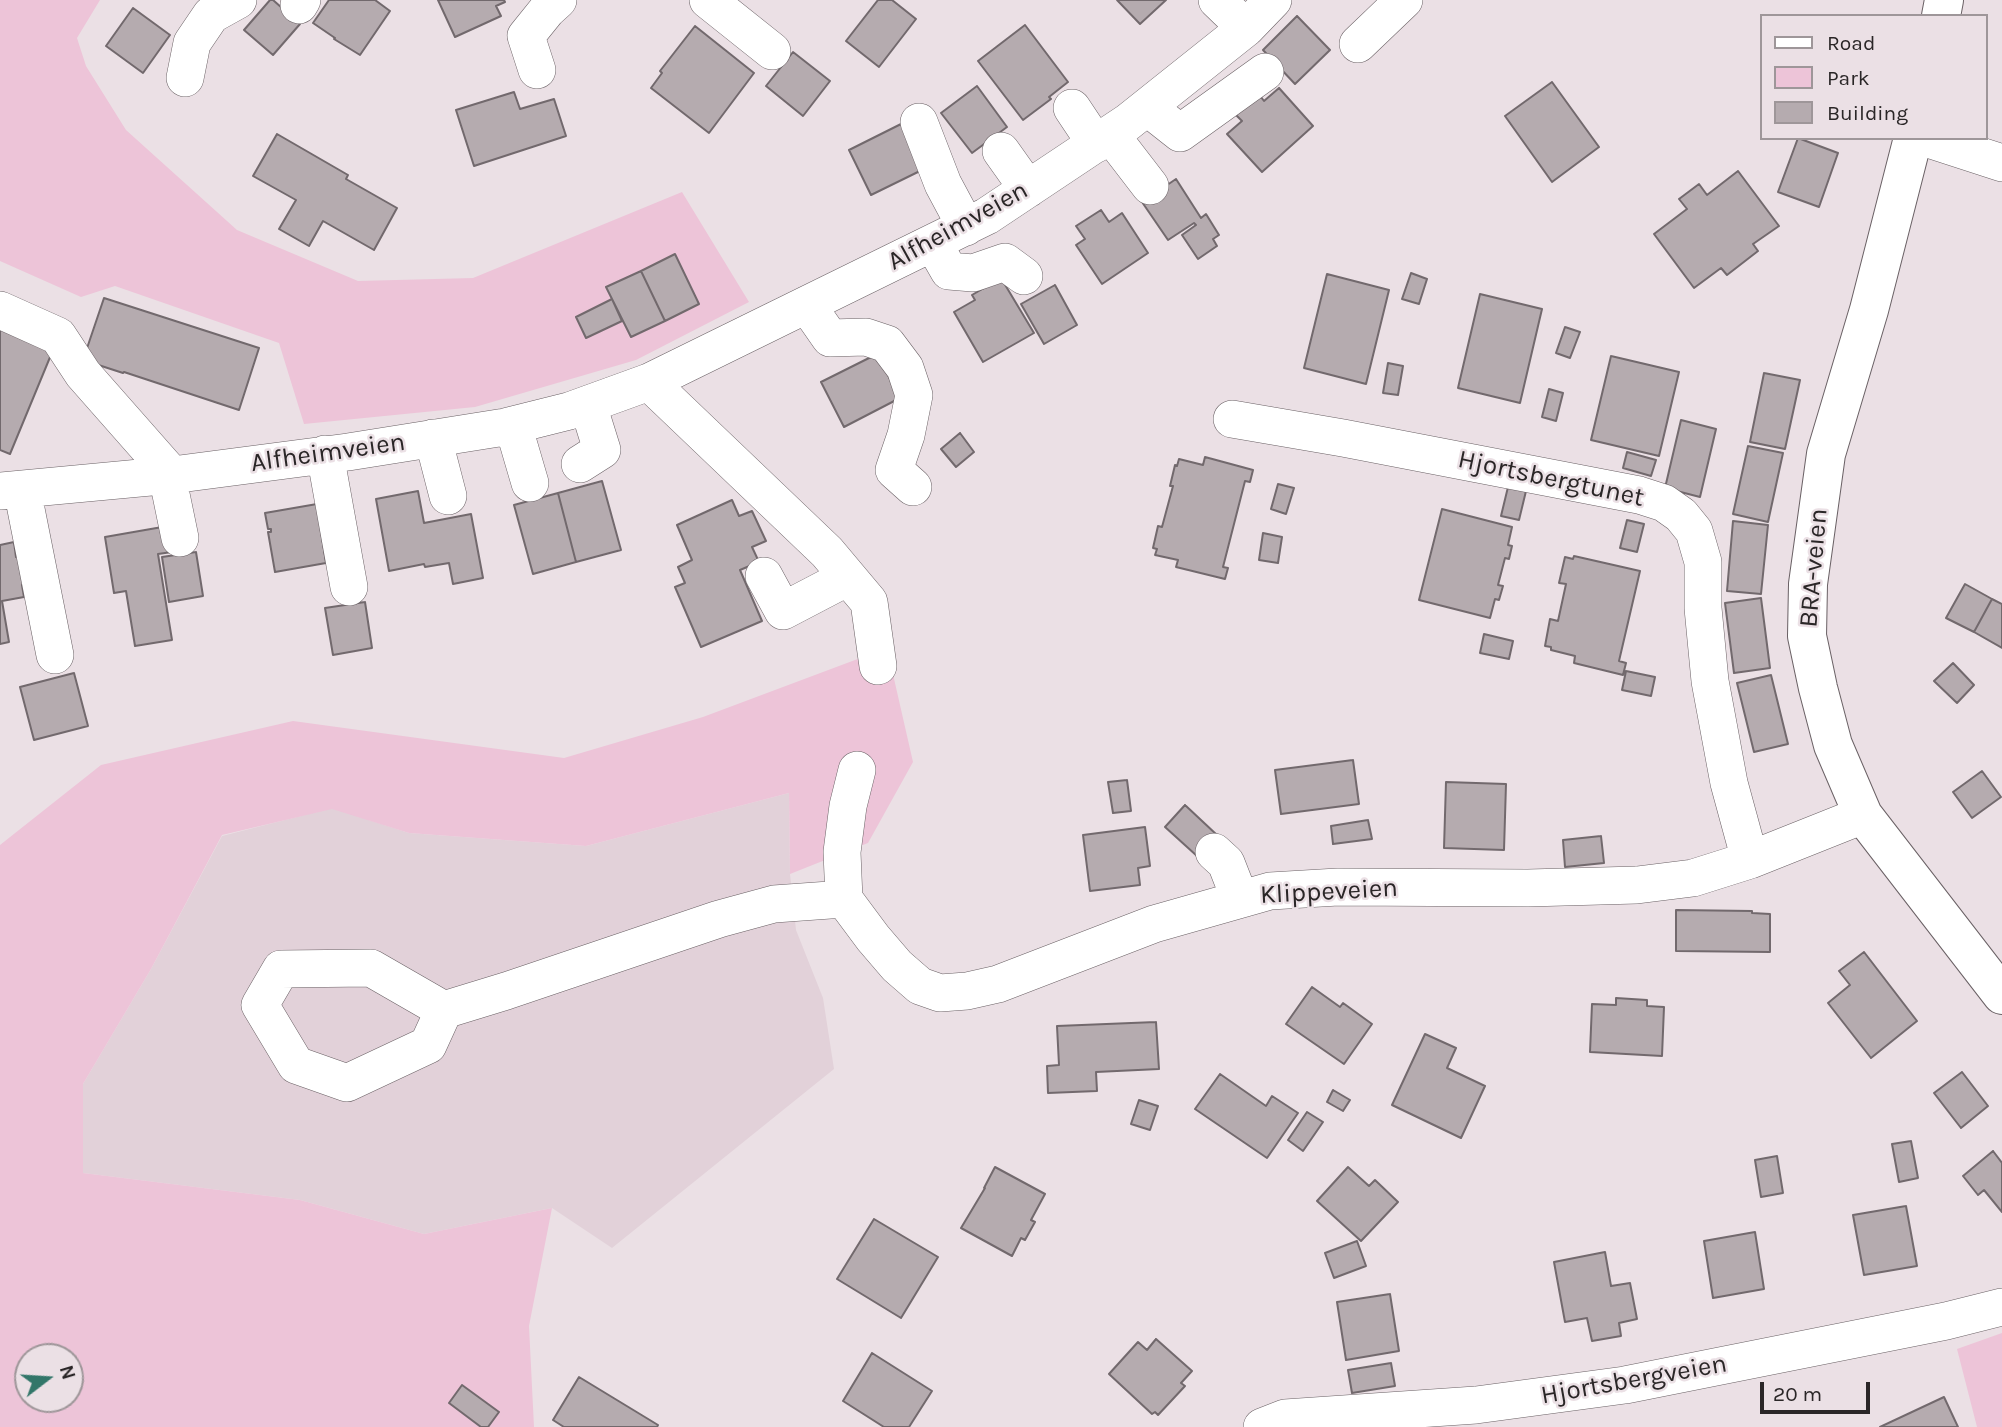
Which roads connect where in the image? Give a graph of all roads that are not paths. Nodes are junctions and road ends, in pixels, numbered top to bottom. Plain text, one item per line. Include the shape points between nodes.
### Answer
1 (558, 0) edge
2 (708, 0) edge
3 (1217, 0) edge
4 (1273, 0) edge
5 (1404, 0) edge
6 (224, 7) edge
7 (1246, 28) junction
8 (1358, 44) dead end
9 (772, 51) dead end
10 (537, 70) dead end
11 (1265, 72) dead end
12 (185, 78) dead end
13 (1147, 107) junction
14 (1072, 108) dead end
15 (919, 122) dead end
16 (1103, 139) junction
17 (1912, 140) edge
18 (1931, 140) edge
19 (1001, 151) dead end
20 (2002, 163) edge
21 (1150, 186) dead end
22 (1028, 189) junction
23 (966, 226) junction
24 (933, 243) junction
25 (1024, 276) dead end
26 (807, 305) junction
27 (0, 310) edge
28 (649, 382) junction
29 (589, 405) junction
30 (1232, 419) dead end
31 (513, 425) junction
32 (433, 438) junction
33 (326, 454) junction
34 (580, 464) dead end
35 (170, 475) junction
36 (530, 483) dead end
37 (913, 487) dead end
38 (11, 490) edge
39 (448, 496) dead end
40 (180, 538) dead end
41 (764, 576) dead end
42 (848, 577) junction
43 (349, 587) dead end
44 (55, 655) dead end
45 (878, 666) dead end
46 (857, 770) dead end
47 (1863, 815) junction
48 (1214, 852) dead end
49 (1750, 860) junction
50 (844, 898) junction
51 (1240, 899) junction
52 (2002, 995) edge
53 (443, 1010) junction
54 (2002, 1307) edge
55 (1262, 1427) edge

1 - 10 street via 526,36
2 - 9 street
3 - 7 street
4 - 7 street, Alfheimveien
5 - 8 street
6 - 12 street via 192,43
7 - 13 street, Alfheimveien
11 - 13 street via 1180,133
13 - 16 street, Alfheimveien
14 - 16 street
15 - 23 street via 943,184
16 - 21 street
16 - 22 street, Alfheimveien
17 - 47 main road, BRA-veien via 1826,454 1808,584 1807,636 1818,688 1833,745
18 - 20 street
19 - 22 street
22 - 23 street, Alfheimveien
23 - 24 street, Alfheimveien
24 - 25 street via 949,271 974,273 1005,262
24 - 26 street, Alfheimveien
26 - 28 street, Alfheimveien
26 - 37 street via 830,338 866,337 887,344 905,368 914,395 894,470
27 - 35 street via 58,336 83,374
28 - 29 street, Alfheimveien
28 - 42 street
29 - 31 street, Alfheimveien
29 - 34 street via 602,450
30 - 49 street, Hjortsbergtunet via 1639,495 1664,503 1681,515 1694,531 1703,562 1710,681 1729,783
31 - 32 street, Alfheimveien
31 - 36 street
32 - 33 street, Alfheimveien
32 - 39 street
33 - 35 street, Alfheimveien
33 - 43 street
35 - 38 street, Alfheimveien
35 - 40 street
38 - 44 street
41 - 42 street via 783,611
42 - 45 street via 869,602
46 - 50 street via 842,852
47 - 49 street, Klippeveien
47 - 52 main road, BRA-veien
48 - 51 street via 1226,863
49 - 51 street, Klippeveien via 1693,878 1637,886 1338,887 1270,891
50 - 51 street, Klippeveien via 897,966 920,986 940,993 998,984 1154,924
50 - 53 street via 774,904 719,919
53 - 53 street via 371,968 281,968 260,1005 296,1065 347,1083 428,1045
54 - 55 street, Hjortsbergveien via 1625,1385 1476,1405 1285,1418

